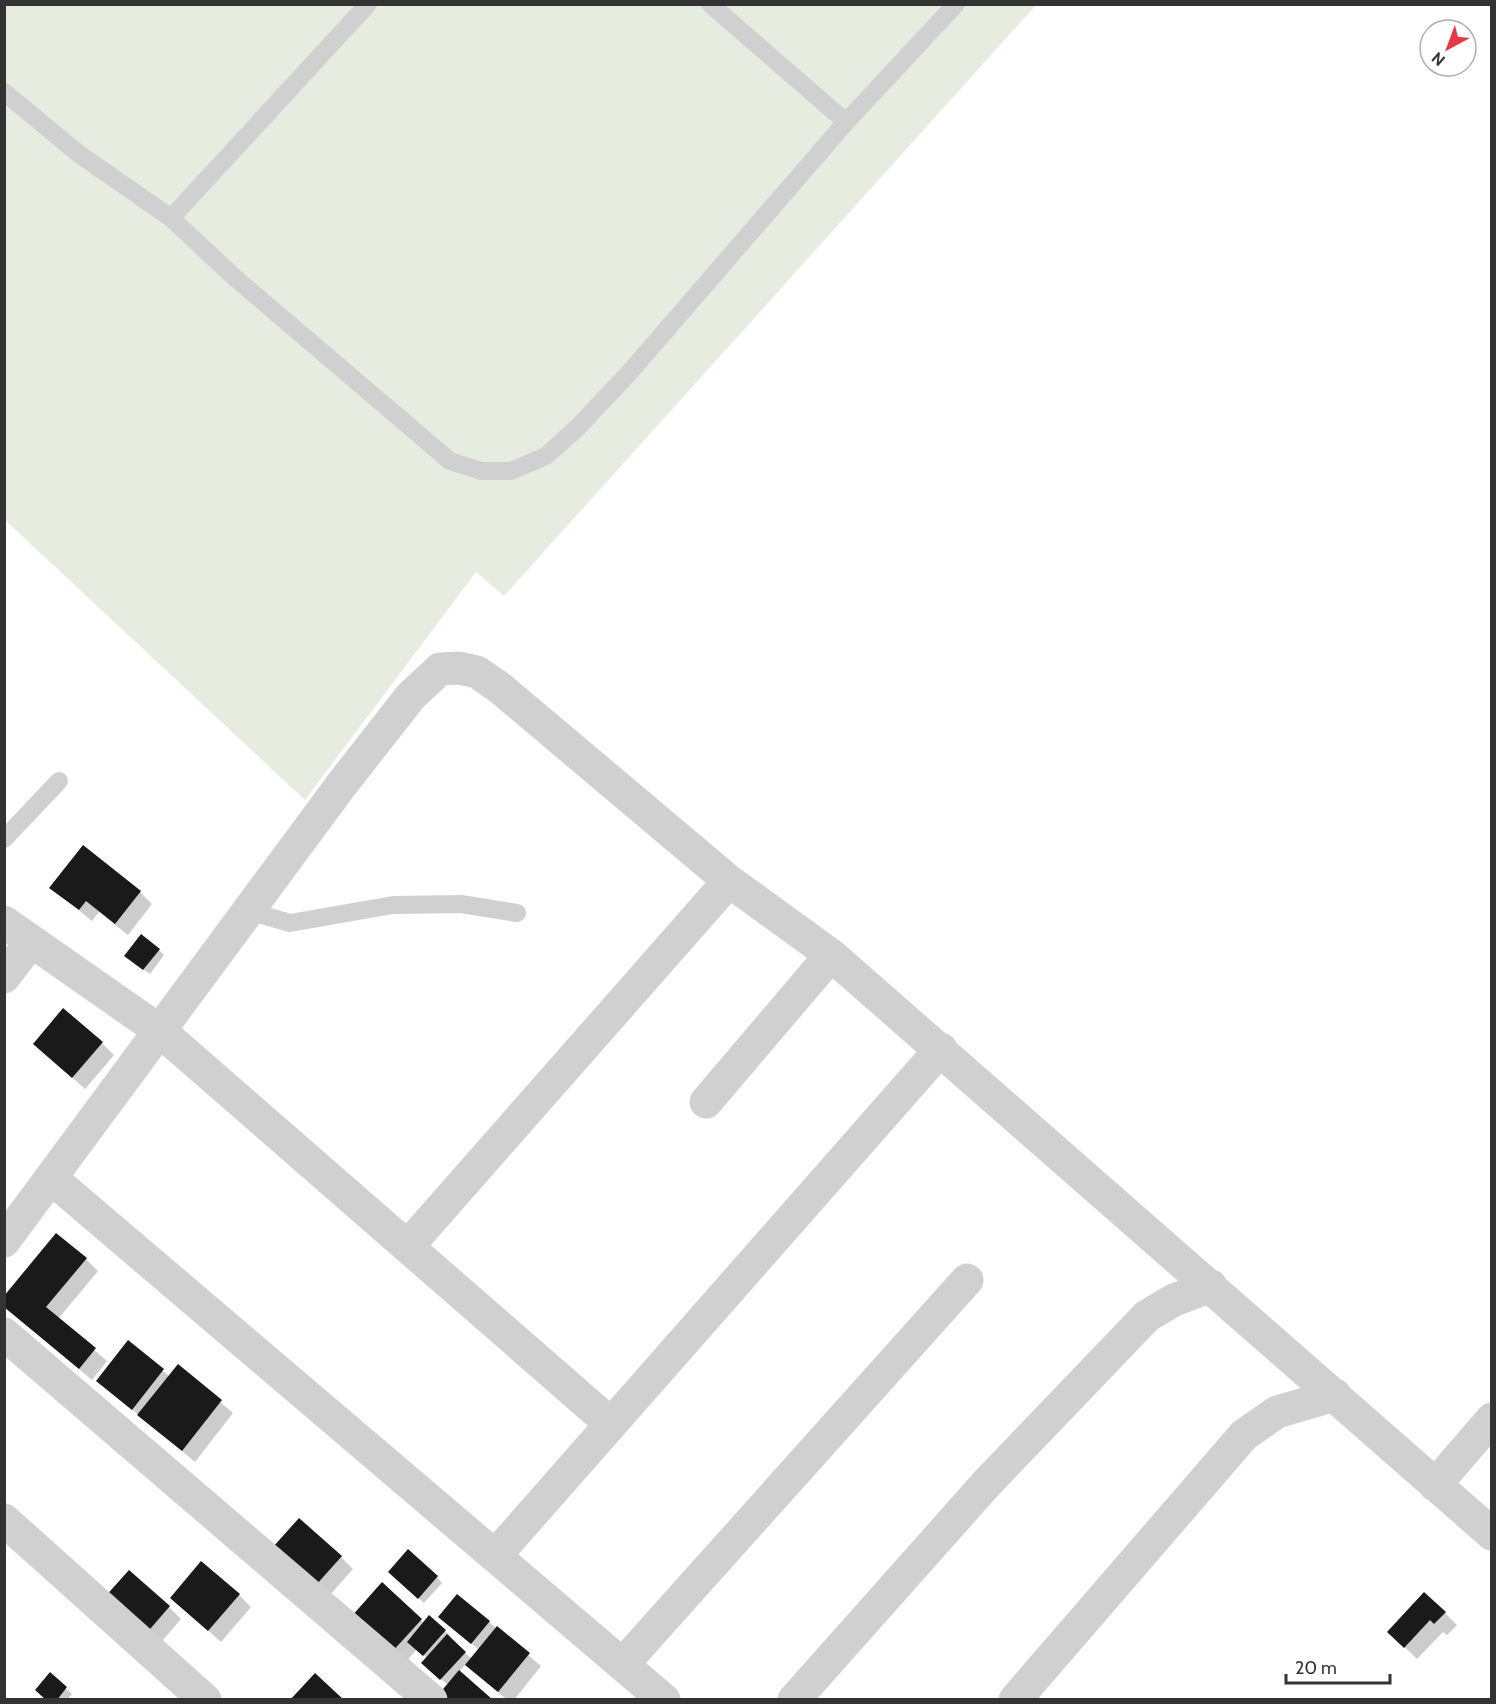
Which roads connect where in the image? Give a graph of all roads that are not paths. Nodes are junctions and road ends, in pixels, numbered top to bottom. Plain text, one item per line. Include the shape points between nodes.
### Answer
1 (368, 4) edge
2 (710, 4) edge
3 (944, 9) edge
4 (4, 92) edge
5 (846, 122) junction
6 (171, 218) junction
7 (59, 781) dead end
8 (4, 839) edge
9 (729, 881) junction
10 (248, 911) junction
11 (517, 913) dead end
12 (4, 922) edge
13 (31, 942) junction
14 (831, 955) junction
15 (4, 976) edge
16 (160, 1031) junction
17 (941, 1049) junction
18 (706, 1102) dead end
19 (51, 1178) junction
20 (4, 1241) edge
21 (408, 1246) junction
22 (967, 1280) dead end
23 (1210, 1286) junction
24 (4, 1334) edge
25 (1335, 1395) junction
26 (1491, 1419) edge
27 (611, 1424) junction
28 (1436, 1485) junction
29 (4, 1520) edge
30 (1491, 1534) edge
31 (495, 1556) junction
32 (623, 1664) junction
33 (205, 1700) edge
34 (431, 1700) edge
35 (664, 1700) edge
36 (794, 1700) edge
37 (1015, 1700) edge

1 - 6 lane
2 - 5 lane
3 - 5 lane
4 - 6 lane via 79,154
5 - 6 lane via 578,427 546,456 511,471 481,471 450,461
7 - 8 lane
9 - 10 street via 500,688 477,672 440,669 411,696
9 - 14 street
9 - 21 street
10 - 11 lane via 291,923 393,905 461,904
10 - 16 street
12 - 13 street
13 - 15 street
13 - 16 street
14 - 17 street
14 - 18 street
16 - 19 street
16 - 21 street
17 - 23 street
17 - 27 street
19 - 20 street
19 - 31 street
21 - 27 street
22 - 32 street
23 - 25 street
23 - 36 street via 1147,1316 986,1484
24 - 34 street
25 - 28 street
25 - 37 street via 1277,1412 1244,1435
26 - 28 street
27 - 31 street
28 - 30 street
29 - 33 street
31 - 32 street
32 - 35 street

